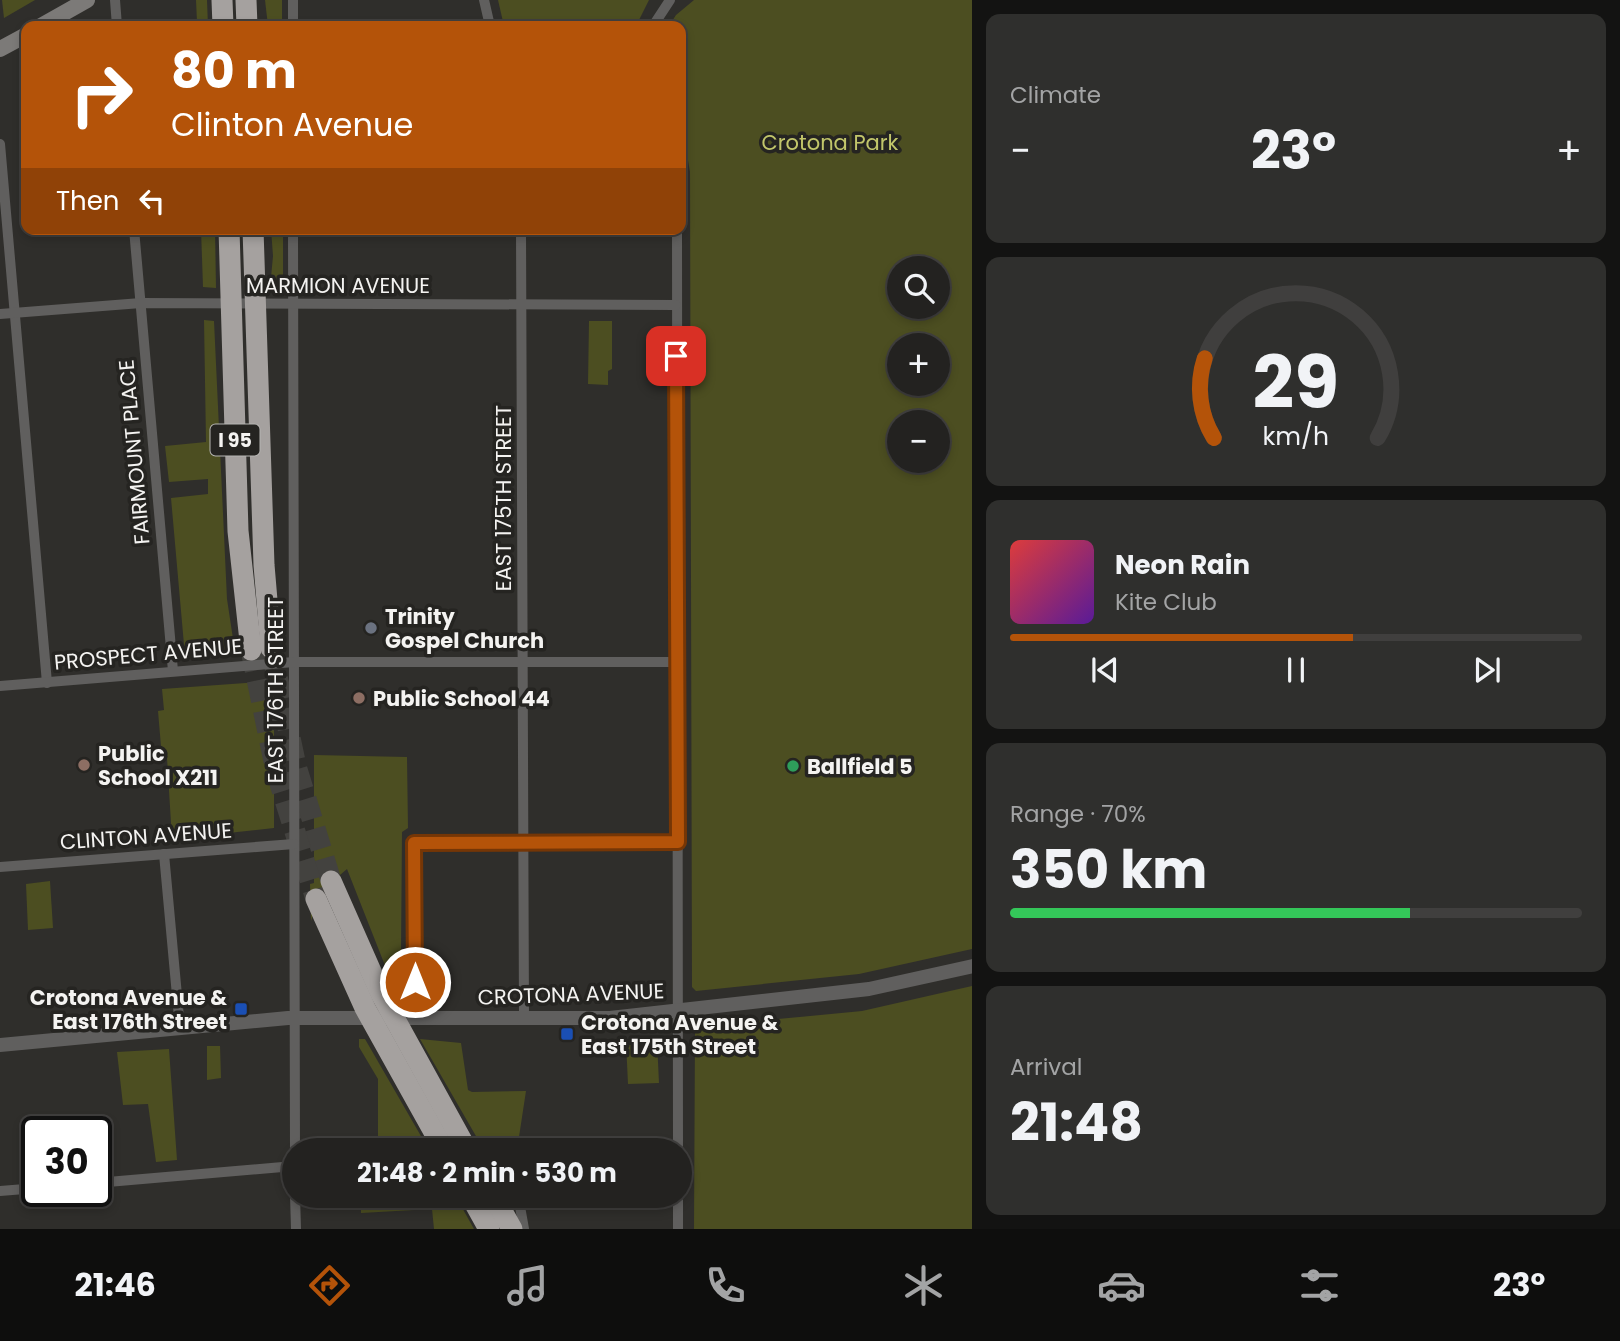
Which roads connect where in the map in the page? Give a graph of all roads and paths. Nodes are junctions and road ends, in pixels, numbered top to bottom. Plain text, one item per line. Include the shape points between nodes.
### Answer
1 (87, 0) edge
2 (115, 0) edge
3 (222, 0) edge
4 (246, 0) edge
5 (293, 0) edge
6 (484, 0) edge
7 (670, 0) edge
8 (50, 21) edge
9 (117, 21) edge
10 (223, 21) edge
11 (247, 21) edge
12 (293, 21) edge
13 (489, 21) edge
14 (656, 21) edge
15 (21, 37) edge
16 (0, 50) edge
17 (0, 144) edge
18 (135, 235) edge
19 (229, 235) edge
20 (253, 235) edge
21 (293, 235) edge
22 (521, 235) edge
23 (677, 235) edge
24 (141, 303) junction
25 (293, 304) junction
26 (522, 305) junction
27 (676, 305) junction
28 (14, 313) junction
29 (0, 314) edge
30 (294, 662) junction
31 (523, 662) junction
32 (677, 662) junction
33 (173, 671) junction
34 (47, 682) junction
35 (0, 686) edge
36 (524, 842) junction
37 (678, 842) junction
38 (294, 844) junction
39 (164, 854) junction
40 (0, 867) edge
41 (331, 881) tunnel mouth
42 (316, 899) tunnel mouth
43 (972, 966) edge
44 (678, 1011) junction
45 (294, 1018) junction
46 (412, 1018) junction
47 (524, 1018) junction
48 (180, 1028) junction
49 (0, 1045) edge
50 (295, 1138) edge
51 (437, 1138) edge
52 (460, 1138) edge
53 (678, 1138) edge
54 (282, 1167) edge
55 (112, 1182) edge
56 (21, 1190) edge
57 (0, 1192) edge
58 (295, 1208) edge
59 (477, 1208) edge
60 (504, 1208) edge
61 (519, 1208) edge
62 (678, 1208) edge
63 (520, 1228) edge
64 (296, 1229) edge
65 (489, 1229) edge
66 (678, 1229) edge

1 - 8 main road
2 - 9 street
3 - 10 highway
4 - 11 highway
5 - 12 street
6 - 13 street
7 - 14 street
15 - 16 main road
17 - 28 street
18 - 24 street, FAIRMOUNT PLACE
19 - 20 highway, I 95 via 238,531 261,649
21 - 25 street, EAST 176TH STREET
22 - 26 street, EAST 175TH STREET
23 - 27 street
24 - 25 street, MARMION AVENUE
24 - 28 street, MARMION AVENUE
24 - 33 street, FAIRMOUNT PLACE
25 - 26 street, MARMION AVENUE
25 - 30 street, EAST 176TH STREET
26 - 27 street, MARMION AVENUE
26 - 31 street, EAST 175TH STREET
27 - 32 street
28 - 29 street, MARMION AVENUE
28 - 34 street
30 - 31 street, PROSPECT AVENUE
30 - 33 street, PROSPECT AVENUE
30 - 38 street, EAST 176TH STREET
31 - 32 street, PROSPECT AVENUE
31 - 36 street, EAST 175TH STREET
32 - 37 street
33 - 34 street, PROSPECT AVENUE
34 - 35 street, PROSPECT AVENUE
36 - 37 street
36 - 46 street via 414,843
36 - 47 street, EAST 175TH STREET
37 - 44 street
38 - 39 street, CLINTON AVENUE
38 - 45 street, EAST 176TH STREET
39 - 40 street, CLINTON AVENUE
39 - 48 street
41 - 52 highway via 381,995
42 - 51 highway via 365,1008
43 - 44 street, CROTONA AVENUE via 869,989
44 - 47 street, CROTONA AVENUE via 604,1018
44 - 53 street
45 - 46 street, CROTONA AVENUE
45 - 48 street, CROTONA AVENUE
45 - 50 street, EAST 176TH STREET
46 - 47 street, CROTONA AVENUE
48 - 49 street, CROTONA AVENUE
54 - 55 street
56 - 57 street
58 - 64 street
59 - 65 highway
60 - 63 highway
61 - 63 street
62 - 66 street

